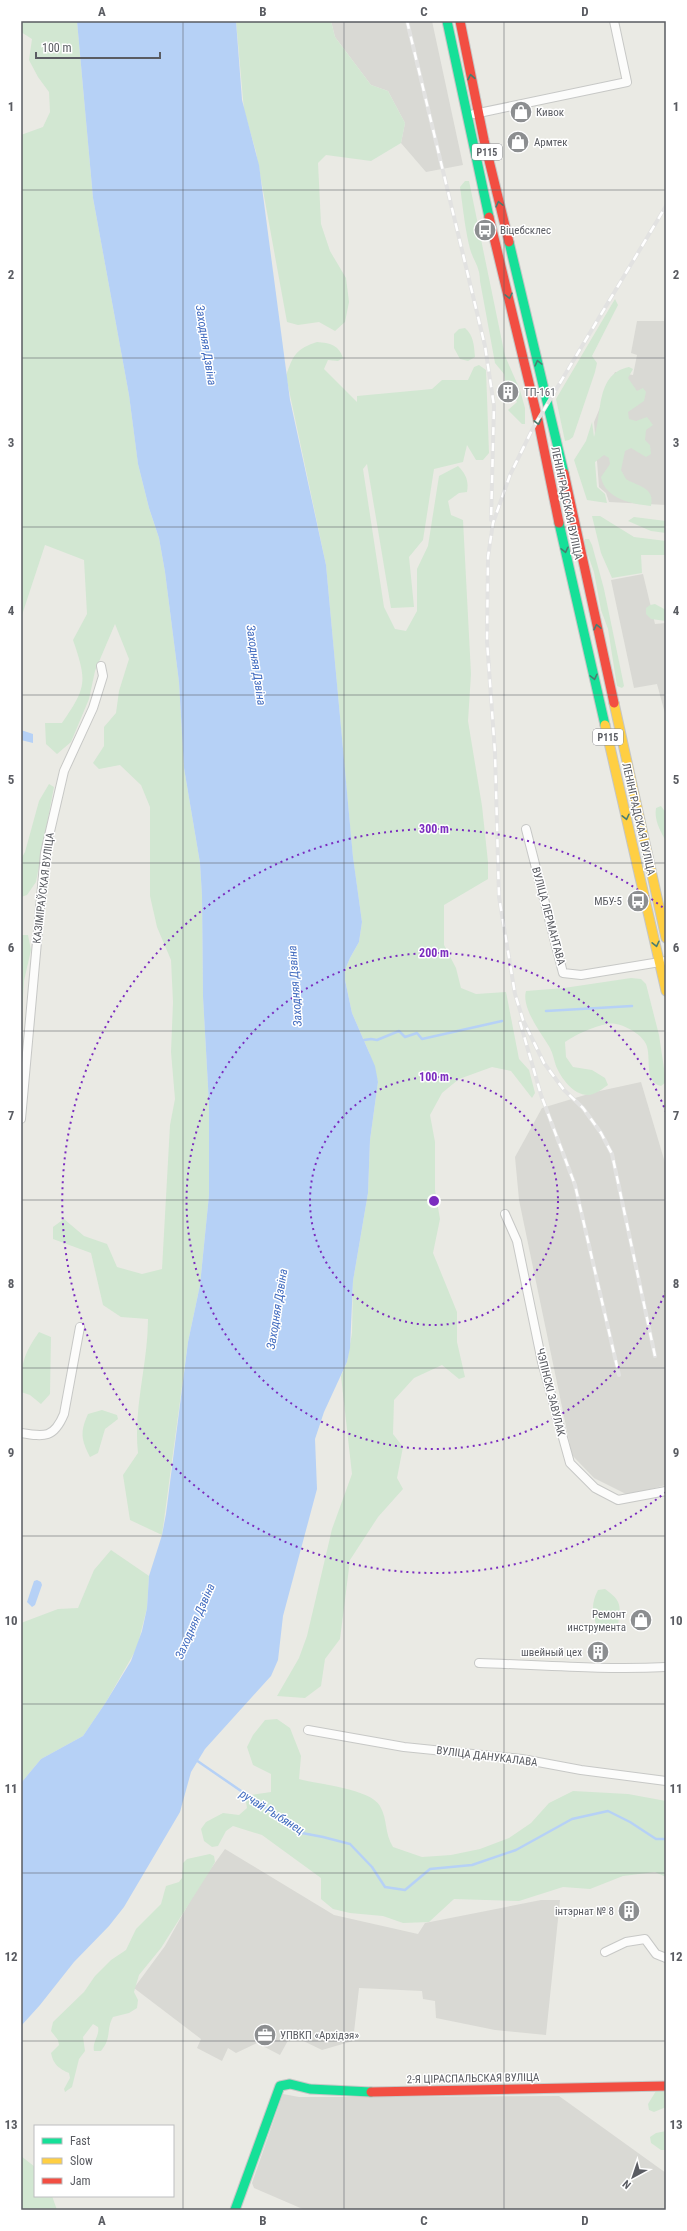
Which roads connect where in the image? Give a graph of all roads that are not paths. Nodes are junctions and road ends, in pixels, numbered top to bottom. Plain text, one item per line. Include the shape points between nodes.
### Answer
1 (447, 21) edge
2 (460, 21) edge
3 (614, 21) edge
4 (478, 113) junction
5 (468, 116) junction
6 (571, 511) junction
7 (556, 512) junction
8 (101, 666) dead end
9 (634, 794) junction
10 (622, 796) junction
11 (526, 829) dead end
12 (666, 938) edge
13 (663, 961) edge
14 (666, 991) edge
15 (21, 1119) edge
16 (505, 1214) dead end
17 (80, 1327) dead end
18 (21, 1433) edge
19 (666, 1491) edge
20 (479, 1663) dead end
21 (666, 1667) edge
22 (308, 1730) dead end
23 (666, 1780) edge
24 (605, 1952) dead end
25 (666, 1958) edge
26 (666, 2086) edge
27 (234, 2210) edge

1 - 5 main road, ЛЕНІНГРАДСКАЯ ВУЛІЦА / Р115
4 -> 2 main road, ЛЕНІНГРАДСКАЯ ВУЛІЦА / Р115
3 - 4 street via 626,82
4 - 5 street
6 -> 4 main road, ЛЕНІНГРАДСКАЯ ВУЛІЦА / Р115
5 -> 7 main road, ЛЕНІНГРАДСКАЯ ВУЛІЦА / Р115 via 538,420
6 - 7 street
9 -> 6 main road, ЛЕНІНГРАДСКАЯ ВУЛІЦА / Р115
7 -> 10 main road, ЛЕНІНГРАДСКАЯ ВУЛІЦА / Р115
8 - 15 street, КАЗІМІРАЎСКАЯ ВУЛІЦА via 103,676 93,708 64,771 45,853
9 - 10 street
9 - 12 main road, ЛЕНІНГРАДСКАЯ ВУЛІЦА / Р115
10 -> 13 main road, ЛЕНІНГРАДСКАЯ ВУЛІЦА / Р115
11 - 13 street, ВУЛІЦА ЛЕРМАНТАВА via 563,973 580,975
13 - 14 main road, ЛЕНІНГРАДСКАЯ ВУЛІЦА / Р115
16 - 19 street, ЧЭПІНСКІ ЗАВУЛАК via 517,1242 542,1362 570,1463 595,1488 618,1500
17 - 18 street via 64,1414 59,1427 50,1434 38,1436
20 - 21 street via 558,1665 583,1669
22 - 23 street, ВУЛІЦА ДАНУКАЛАВА via 404,1747 522,1759 581,1770
24 - 25 street via 626,1942 645,1939 656,1954
26 - 27 main road, 2-Я ЦІРАСПАЛЬСКАЯ ВУЛІЦА via 349,2092 310,2090 290,2084 280,2086

